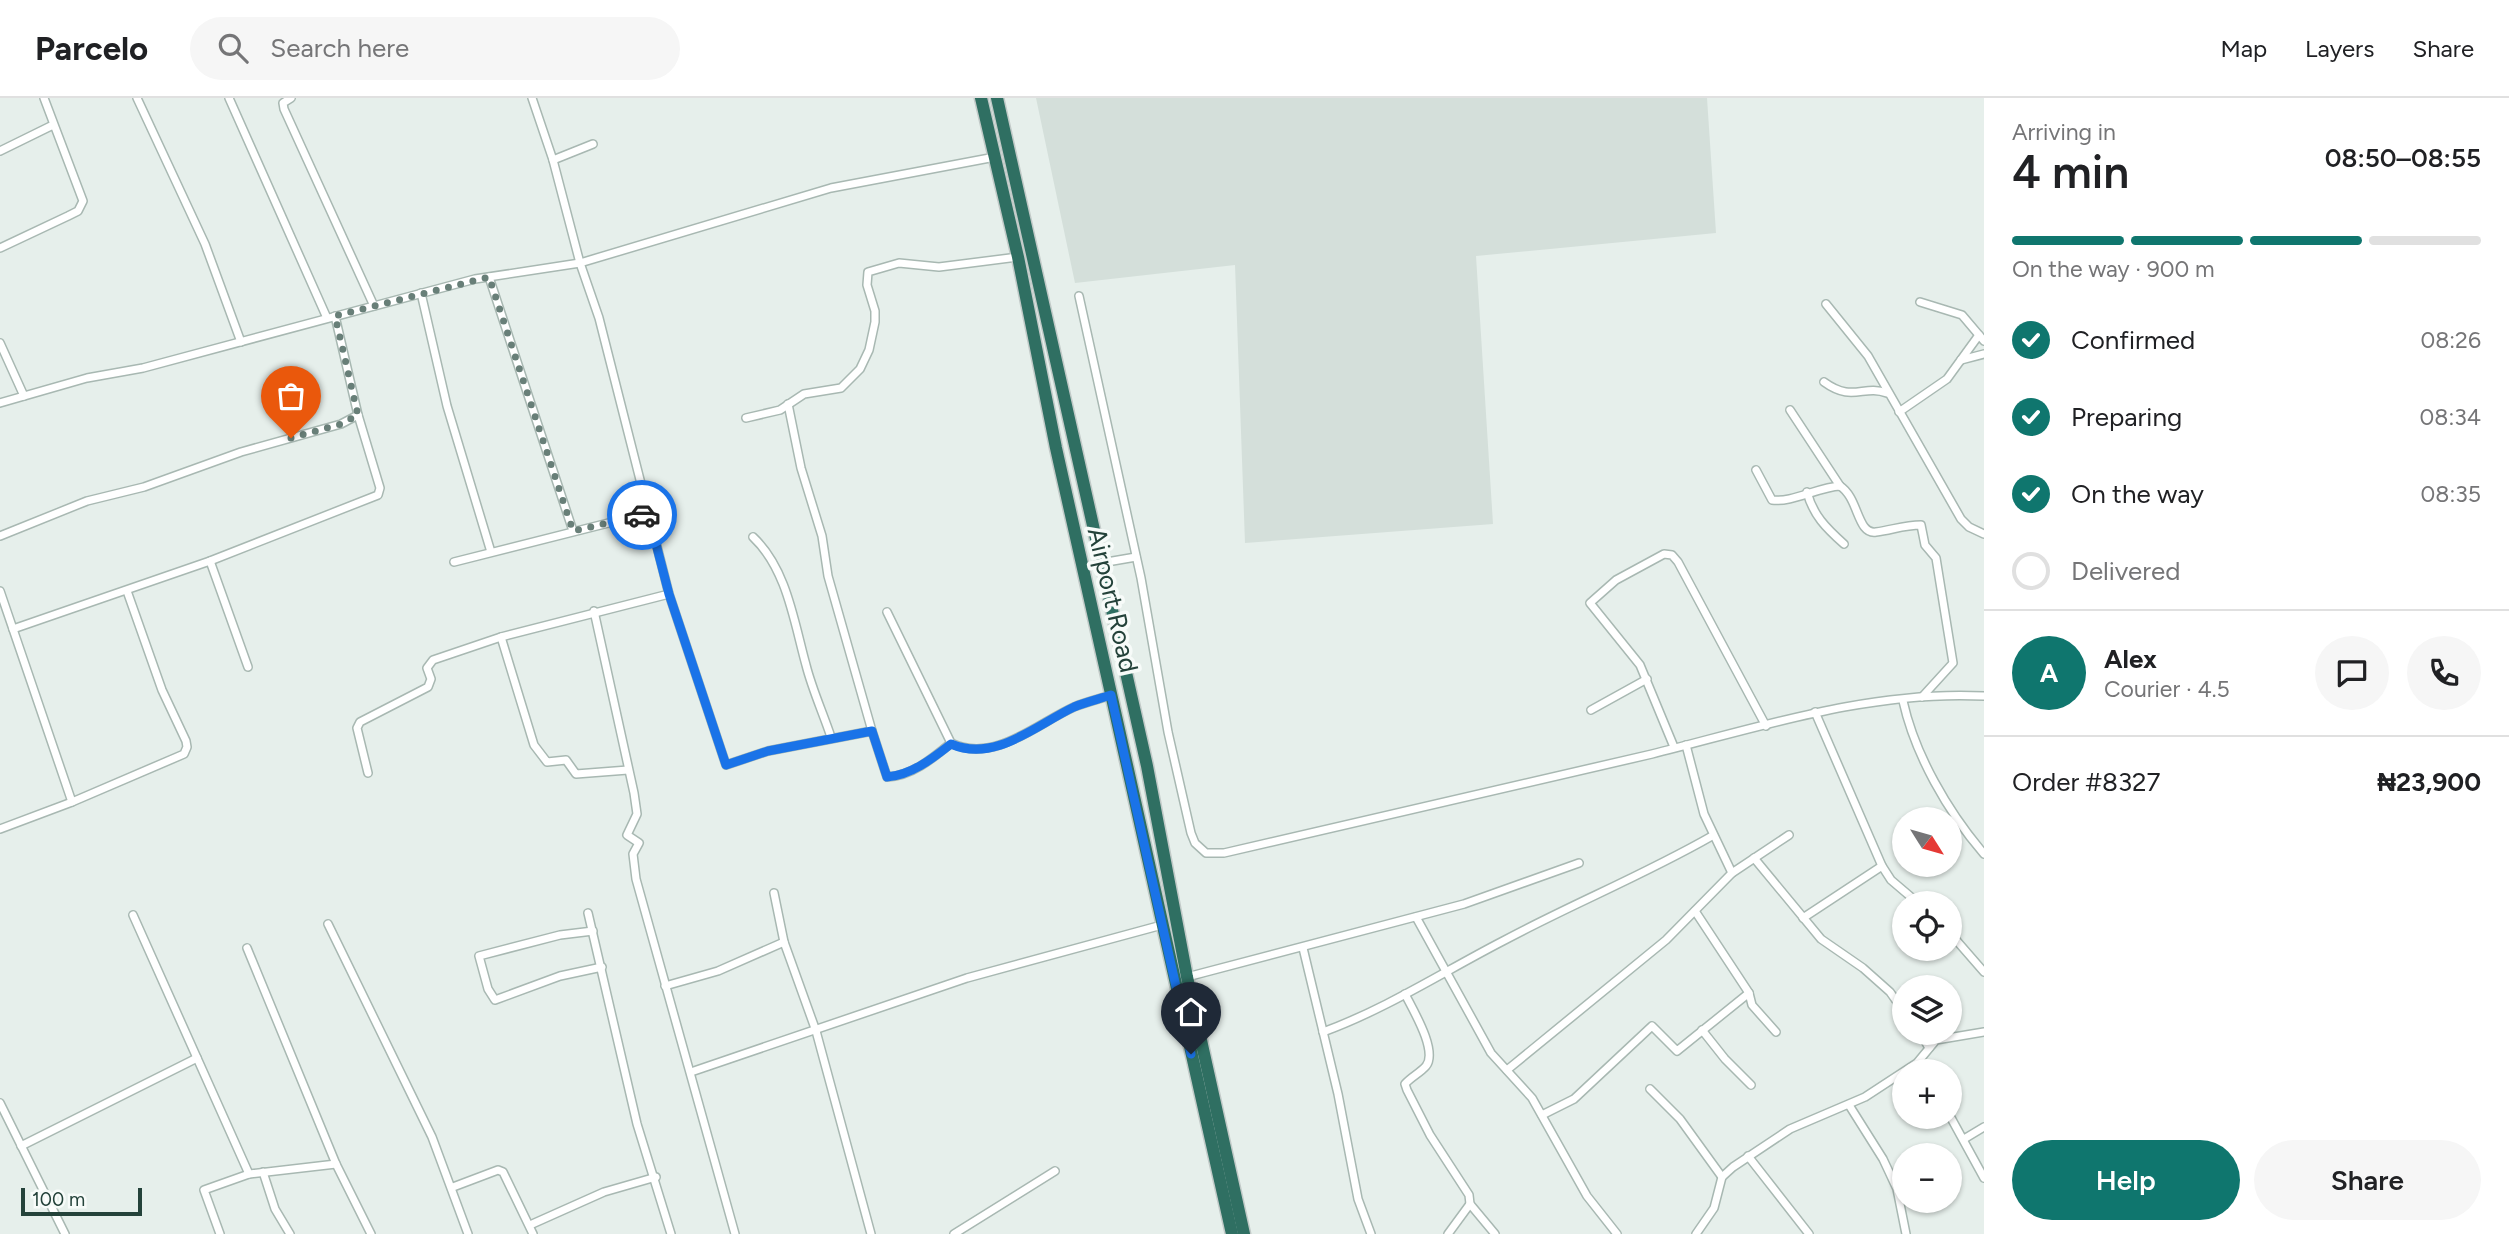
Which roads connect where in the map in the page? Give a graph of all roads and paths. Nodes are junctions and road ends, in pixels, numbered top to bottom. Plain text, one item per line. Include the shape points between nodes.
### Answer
1 (44, 98) edge
2 (137, 98) edge
3 (229, 98) edge
4 (291, 98) edge
5 (532, 98) edge
6 (981, 98) edge
7 (997, 98) edge
8 (53, 125) junction
9 (593, 144) dead end
10 (0, 150) edge
11 (995, 157) junction
12 (553, 160) junction
13 (0, 248) edge
14 (1018, 257) junction
15 (580, 262) junction
16 (489, 277) junction
17 (422, 293) junction
18 (1079, 296) dead end
19 (1920, 302) dead end
20 (1826, 304) dead end
21 (374, 306) junction
22 (331, 317) junction
23 (1982, 338) edge
24 (241, 342) junction
25 (0, 343) edge
26 (1984, 354) edge
27 (1961, 361) junction
28 (1824, 382) dead end
29 (1887, 393) junction
30 (24, 396) junction
31 (0, 403) edge
32 (788, 404) junction
33 (1790, 410) dead end
34 (1899, 412) junction
35 (358, 415) junction
36 (746, 418) dead end
37 (1756, 470) dead end
38 (1840, 486) junction
39 (1807, 492) junction
40 (648, 513) junction
41 (573, 531) junction
42 (1984, 534) edge
43 (0, 536) edge
44 (753, 537) dead end
45 (1844, 544) dead end
46 (491, 552) junction
47 (1136, 557) junction
48 (210, 561) junction
49 (454, 562) dead end
50 (1101, 563) junction
51 (0, 591) edge
52 (127, 591) junction
53 (669, 594) junction
54 (594, 611) junction
55 (887, 612) dead end
56 (13, 629) junction
57 (501, 637) junction
58 (248, 667) dead end
59 (1647, 678) junction
60 (1111, 695) junction
61 (1984, 696) edge
62 (1922, 697) junction
63 (1903, 701) junction
64 (1591, 710) dead end
65 (1815, 712) junction
66 (1766, 726) junction
67 (872, 731) junction
68 (831, 737) junction
69 (951, 744) junction
70 (1685, 745) junction
71 (1674, 747) junction
72 (628, 770) junction
73 (368, 773) dead end
74 (72, 802) junction
75 (0, 829) edge
76 (1789, 835) dead end
77 (1712, 836) junction
78 (1984, 854) edge
79 (1754, 858) junction
80 (1579, 863) dead end
81 (1882, 866) junction
82 (1732, 873) junction
83 (1903, 891) edge
84 (774, 893) dead end
85 (1695, 911) junction
86 (588, 913) dead end
87 (133, 915) dead end
88 (1416, 917) junction
89 (1803, 918) junction
90 (328, 924) dead end
91 (1163, 925) junction
92 (593, 930) junction
93 (784, 942) junction
94 (1962, 947) edge
95 (247, 948) dead end
96 (1303, 948) junction
97 (602, 967) junction
98 (1447, 971) junction
99 (1984, 972) edge
100 (1187, 976) junction
101 (665, 986) junction
102 (1749, 993) junction
103 (1405, 994) junction
104 (1892, 995) edge
105 (1702, 1030) junction
106 (816, 1031) junction
107 (1323, 1032) junction
108 (1776, 1032) dead end
109 (1984, 1032) edge
110 (1927, 1045) edge
111 (1929, 1048) junction
112 (197, 1058) junction
113 (1920, 1059) edge
114 (1507, 1070) junction
115 (691, 1072) junction
116 (1892, 1078) edge
117 (1751, 1085) dead end
118 (1650, 1089) dead end
119 (0, 1103) edge
120 (1849, 1105) junction
121 (1542, 1115) junction
122 (1984, 1127) edge
123 (1958, 1129) edge
124 (1964, 1139) junction
125 (21, 1146) junction
126 (1748, 1156) junction
127 (336, 1164) junction
128 (1055, 1171) dead end
129 (263, 1172) junction
130 (249, 1174) junction
131 (656, 1177) junction
132 (1722, 1177) junction
133 (1984, 1178) edge
134 (453, 1187) junction
135 (1471, 1204) junction
136 (530, 1225) junction
137 (65, 1234) edge
138 (220, 1234) edge
139 (290, 1234) edge
140 (371, 1234) edge
141 (468, 1234) edge
142 (533, 1234) edge
143 (671, 1234) edge
144 (735, 1234) edge
145 (871, 1234) edge
146 (954, 1234) edge
147 (1232, 1234) edge
148 (1244, 1234) edge
149 (1371, 1234) edge
150 (1448, 1234) edge
151 (1495, 1234) edge
152 (1618, 1234) edge
153 (1696, 1234) edge
154 (1809, 1234) edge
155 (1906, 1234) edge

1 - 8 street
2 - 24 street via 205,244
3 - 22 street
4 - 21 street via 283,103 284,109
5 - 12 street
6 - 11 highway, Airport Road
7 - 50 highway, Airport Road
8 - 10 street
8 - 13 street via 83,201 81,206
9 - 12 street
11 - 14 highway, Airport Road
11 - 15 street via 831,188
12 - 15 street
14 - 32 street via 939,267 899,263 868,272 875,322 860,369 841,388 804,394
14 - 60 highway, Airport Road
15 - 16 street
15 - 40 street via 599,318
16 - 17 street
16 - 41 street
17 - 21 street
17 - 46 street via 447,406
18 - 47 street
19 - 23 street via 1962,316
20 - 29 street via 1868,356
21 - 22 street
22 - 24 street
22 - 35 street
23 - 27 street
24 - 30 street
25 - 30 street
26 - 27 street
27 - 34 street via 1943,384
28 - 29 street via 1845,393 1877,389
29 - 34 street
30 - 31 street
32 - 36 street
32 - 67 street via 828,576
33 - 38 street
34 - 42 street via 1961,519
35 - 43 street via 144,487 88,501
35 - 48 street via 380,488 378,495
37 - 39 street via 1772,500
38 - 39 street
38 - 62 street via 1853,497 1862,526 1875,533 1921,525 1925,545 1936,558 1953,663
39 - 45 street via 1822,525
40 - 41 street
40 - 53 street
41 - 46 street
44 - 68 street via 784,583 805,664
46 - 49 street
47 - 50 street
47 - 71 street via 1191,833 1206,853 1224,853
48 - 52 street
48 - 58 street
50 - 100 highway, Airport Road via 1147,766
51 - 56 street
52 - 56 street
52 - 74 street via 187,747 178,758
53 - 54 street
53 - 68 street via 726,765
54 - 57 street
54 - 72 street
55 - 69 street
56 - 74 street
57 - 72 street via 534,745 547,762 566,760 576,774
57 - 73 street via 433,660 428,687 360,722 357,728
59 - 64 street
59 - 66 street via 1590,603 1630,571 1664,554 1672,555
59 - 71 street
60 - 69 street via 1075,706 992,747 969,751
60 - 91 highway, Airport Road
61 - 62 street
62 - 63 street
63 - 65 street
63 - 78 street via 1941,792
65 - 66 street
65 - 81 street
66 - 70 street
67 - 68 street via 835,740
67 - 69 street via 887,777 920,766
70 - 71 street
70 - 77 street
72 - 101 street via 636,814 627,835 639,843 633,853 636,879
74 - 75 street
76 - 79 street
77 - 82 street
77 - 98 street
79 - 82 street
79 - 89 street
80 - 88 street
81 - 83 street
81 - 89 street
82 - 85 street
84 - 93 street
85 - 102 street
85 - 114 street
86 - 92 street
87 - 112 street
88 - 96 street
88 - 98 street
89 - 104 street via 1821,939 1849,956
90 - 134 street
91 - 106 street via 967,978
91 - 147 highway, Airport Road
92 - 97 street
92 - 97 street via 479,956 495,1000 560,976
93 - 101 street via 718,971
93 - 106 street
94 - 99 street
95 - 127 street
96 - 100 street
96 - 107 street
97 - 131 street via 637,1124
98 - 103 street
98 - 114 street via 1491,1053
100 - 148 highway, Airport Road
101 - 115 street
102 - 105 street
102 - 108 street via 1752,1005
103 - 107 street
103 - 135 street via 1431,1056 1405,1084
105 - 117 street
105 - 121 street via 1677,1052 1652,1026 1574,1099
106 - 115 street
106 - 145 street
107 - 149 street via 1358,1199
109 - 111 street via 1959,1038 1942,1036
110 - 111 street
111 - 113 street
112 - 125 street
112 - 130 street
114 - 121 street
115 - 144 street
116 - 120 street
118 - 132 street via 1680,1119
119 - 125 street
120 - 126 street via 1790,1129
120 - 155 street via 1897,1189
121 - 152 street via 1587,1196
122 - 124 street
123 - 124 street
124 - 133 street
125 - 137 street
126 - 132 street
126 - 154 street
127 - 129 street
127 - 140 street
128 - 146 street
129 - 130 street
129 - 139 street via 275,1209
130 - 138 street via 204,1190
131 - 136 street via 604,1192
131 - 143 street
132 - 153 street via 1714,1208
134 - 136 street via 503,1172
134 - 141 street
135 - 150 street
135 - 151 street
136 - 142 street

